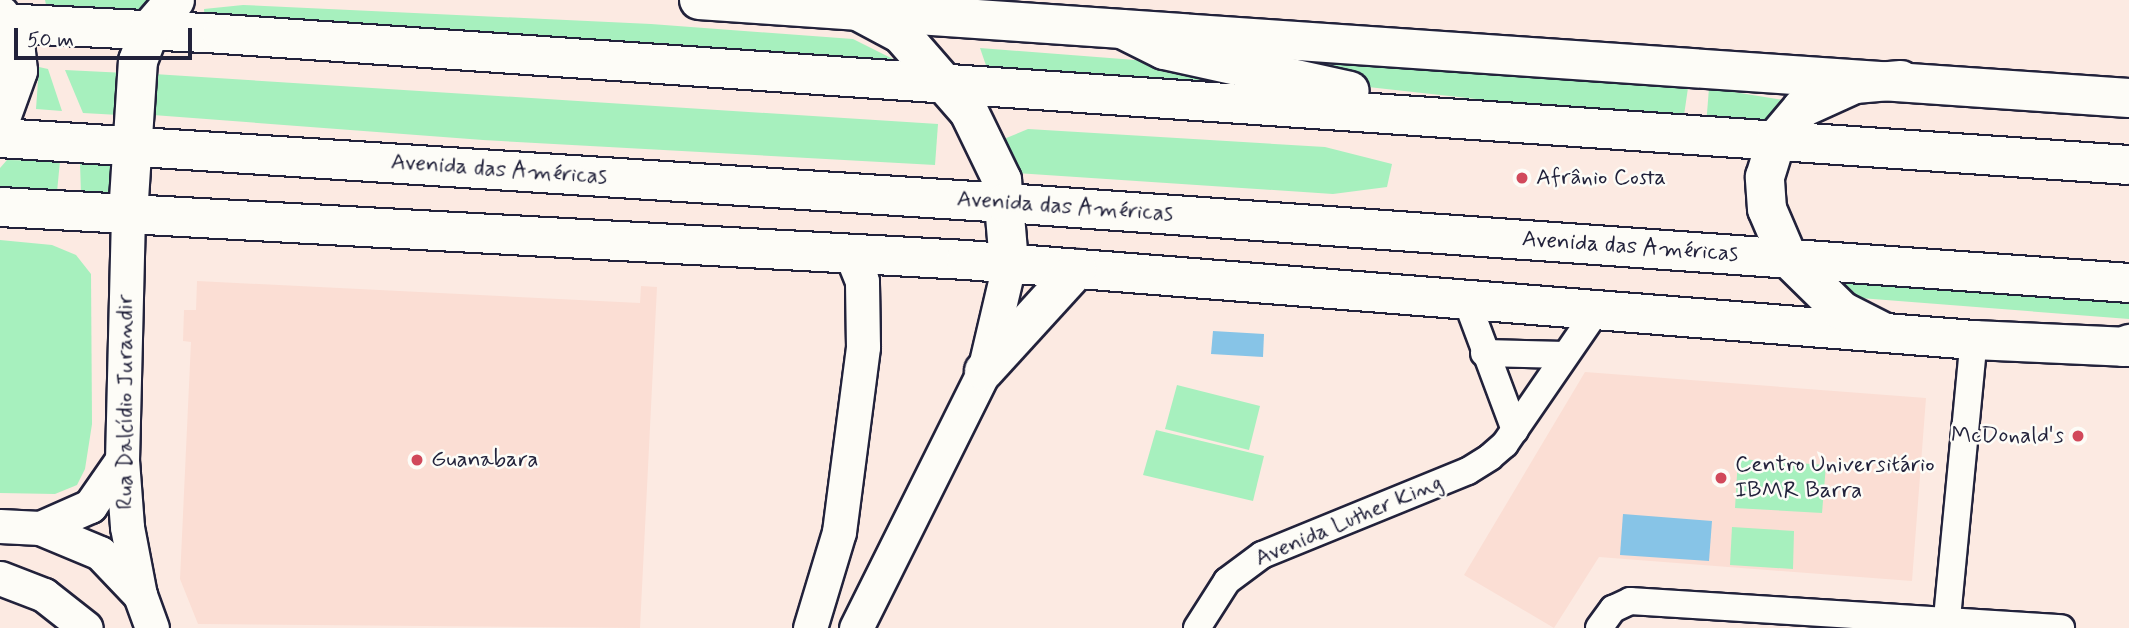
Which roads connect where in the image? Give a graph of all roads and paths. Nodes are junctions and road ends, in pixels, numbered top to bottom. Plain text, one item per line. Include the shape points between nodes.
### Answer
1 (175, 0) edge
2 (699, 0) edge
3 (854, 9) junction
4 (2, 21) edge
5 (150, 29) junction
6 (1122, 29) junction
7 (1901, 80) junction
8 (948, 85) junction
9 (2129, 98) edge
10 (1473, 120) junction
11 (0, 121) edge
12 (0, 138) edge
13 (1777, 138) junction
14 (130, 146) junction
15 (2129, 165) edge
16 (1005, 203) junction
17 (0, 207) edge
18 (128, 215) junction
19 (852, 256) junction
20 (1788, 258) junction
21 (1009, 264) junction
22 (1077, 269) junction
23 (2129, 283) edge
24 (1466, 299) junction
25 (1597, 310) junction
26 (1885, 333) junction
27 (1974, 340) junction
28 (2127, 346) edge
29 (1484, 353) junction
30 (1565, 355) junction
31 (984, 371) junction
32 (1515, 430) junction
33 (122, 460) junction
34 (0, 526) edge
35 (40, 528) junction
36 (0, 578) edge
37 (140, 595) junction
38 (1947, 618) junction
39 (86, 628) edge
40 (152, 628) edge
41 (810, 628) edge
42 (856, 628) edge
43 (1197, 628) edge
44 (1599, 628) edge
45 (2061, 628) edge

1 - 5 main road
2 - 3 main road
3 - 6 main road
3 - 8 main road via 901,33
4 - 5 main road
4 - 11 main road via 18,71
5 - 8 main road
5 - 14 main road via 138,61
6 - 7 main road
6 - 10 main road via 1164,50 1333,90 1410,97
7 - 9 main road
7 - 13 main road via 1834,90 1802,108
8 - 10 main road
8 - 16 main road via 982,137 1002,180
10 - 13 main road
12 - 14 main road, Avenida das Américas
13 - 15 main road
13 - 20 main road via 1764,188 1767,209
14 - 16 main road, Avenida das Américas
14 - 18 main road
16 - 20 main road, Avenida das Américas
16 - 21 main road
17 - 18 main road
18 - 19 main road
18 - 33 street, Rua Dalcídio Jurandir
19 - 21 main road
19 - 41 street via 862,281 863,347 839,532
20 - 23 main road, Avenida das Américas
20 - 26 main road via 1842,311
21 - 22 main road
21 - 31 street
22 - 24 main road
22 - 31 main road
24 - 25 main road
24 - 29 street
25 - 26 main road
25 - 30 street, Avenida Luther King
26 - 27 main road
27 - 28 main road
27 - 38 street
29 - 30 street
29 - 32 street
30 - 32 street, Avenida Luther King
31 - 42 street
32 - 43 street, Avenida Luther King via 1505,444 1468,471 1262,555 1227,581
33 - 35 street via 90,506
33 - 37 street, Rua Dalcídio Jurandir via 127,527
34 - 35 street
35 - 37 street via 100,553
36 - 39 street via 44,595
37 - 40 street, Rua Dalcídio Jurandir
38 - 44 street via 1629,601 1614,608
38 - 45 street

